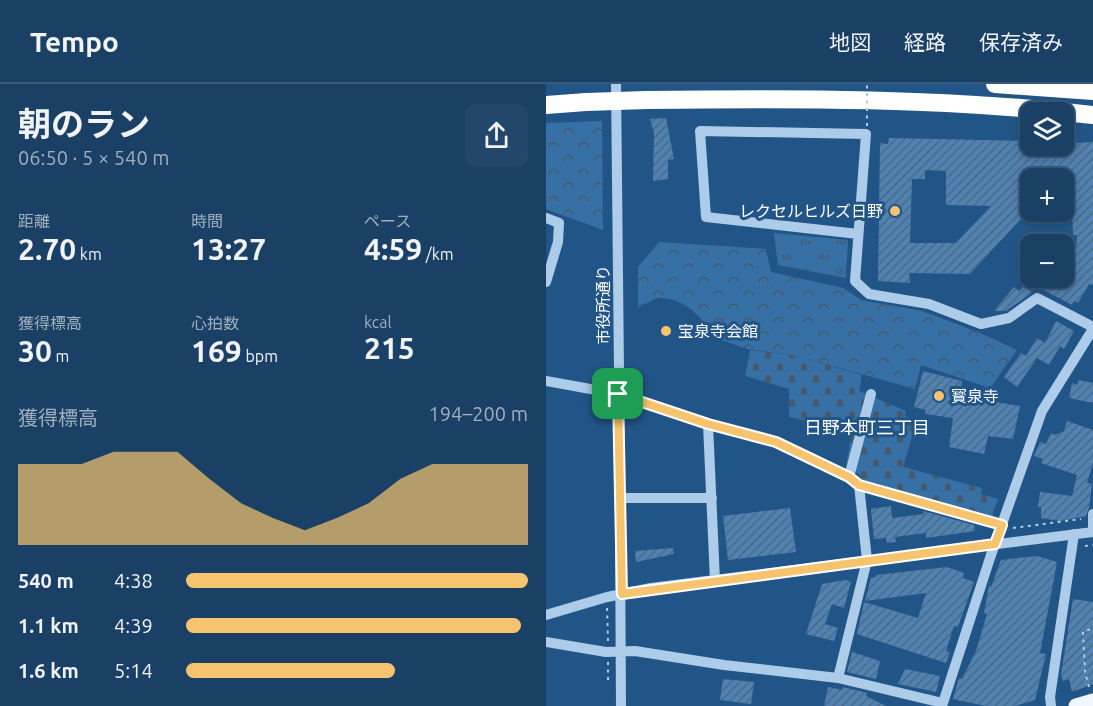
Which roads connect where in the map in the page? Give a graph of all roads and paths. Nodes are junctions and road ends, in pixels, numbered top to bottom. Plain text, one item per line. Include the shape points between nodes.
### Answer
1 (616, 84) edge
2 (867, 84) edge
3 (995, 84) edge
4 (1086, 90) edge
5 (546, 105) edge
6 (1085, 114) edge
7 (867, 126) dead end
8 (546, 218) edge
9 (858, 234) junction
10 (546, 282) edge
11 (1093, 328) edge
12 (546, 381) edge
13 (618, 394) junction
14 (872, 394) dead end
15 (708, 424) junction
16 (849, 477) junction
17 (859, 485) junction
18 (622, 498) junction
19 (712, 498) junction
20 (1093, 516) edge
21 (1006, 527) junction
22 (1093, 532) edge
23 (1074, 534) junction
24 (995, 544) junction
25 (1093, 545) edge
26 (1085, 546) dead end
27 (867, 560) junction
28 (715, 580) junction
29 (622, 594) junction
30 (607, 604) dead end
31 (546, 615) edge
32 (1093, 628) edge
33 (546, 642) edge
34 (606, 647) dead end
35 (622, 651) junction
36 (606, 657) dead end
37 (838, 678) junction
38 (608, 684) dead end
39 (1092, 696) edge
40 (942, 704) edge
41 (621, 706) edge
42 (1051, 706) edge
43 (1076, 706) edge

1 - 13 street, 市役所通り
2 - 7 path, bridge
3 - 4 highway
5 - 6 highway, bridge via 770,98
8 - 10 street via 559,223 558,242
9 - 9 street via 706,217 700,131 866,134
9 - 11 street via 855,281 869,294 929,304 981,324 1009,318 1037,298
11 - 21 street via 1042,411
12 - 13 street
13 - 15 street
13 - 18 street, 市役所通り
14 - 16 street
15 - 16 street via 776,442
15 - 19 street
16 - 17 street
17 - 21 street
17 - 27 street
18 - 19 street
18 - 29 street, 市役所通り
19 - 28 street
20 - 21 path
20 - 22 street
21 - 24 street
22 - 23 street
23 - 24 street
23 - 42 street
24 - 27 street
24 - 40 street
25 - 26 path
27 - 28 street
27 - 37 street
28 - 29 street
29 - 31 street
29 - 35 street, 市役所通り
30 - 34 path
32 - 39 path via 1083,632 1085,672
33 - 35 street
35 - 37 street
35 - 41 street, 市役所通り
36 - 38 path
37 - 40 street
39 - 43 main road

